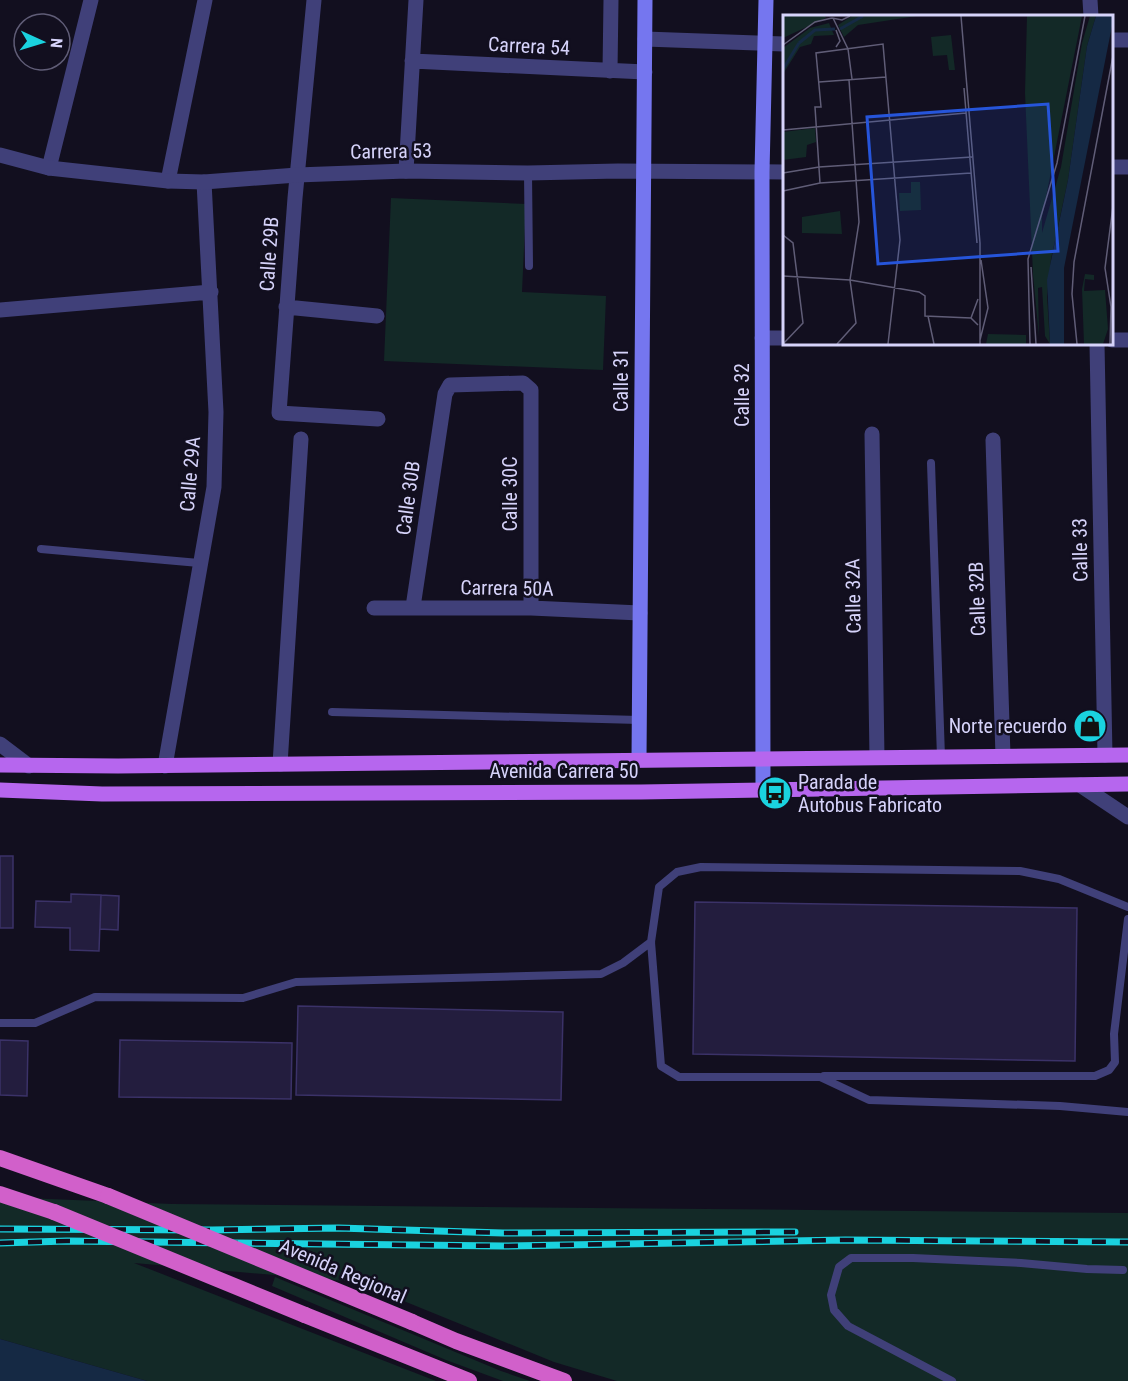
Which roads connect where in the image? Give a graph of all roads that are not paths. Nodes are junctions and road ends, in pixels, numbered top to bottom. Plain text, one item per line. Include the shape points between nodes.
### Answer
1 (91, 0) edge
2 (205, 0) edge
3 (314, 0) edge
4 (416, 0) edge
5 (611, 0) edge
6 (645, 0) edge
7 (766, 0) edge
8 (645, 39) junction
9 (783, 44) edge
10 (766, 45) junction
11 (412, 61) junction
12 (610, 71) junction
13 (645, 72) junction
14 (0, 155) edge
15 (49, 168) junction
16 (406, 171) junction
17 (643, 171) junction
18 (762, 172) junction
19 (783, 172) edge
20 (528, 173) junction
21 (297, 175) junction
22 (168, 181) junction
23 (204, 182) junction
24 (529, 266) dead end
25 (211, 292) junction
26 (286, 307) junction
27 (0, 310) edge
28 (377, 316) dead end
29 (762, 338) junction
30 (783, 338) edge
31 (1097, 345) edge
32 (445, 394) joint
33 (378, 419) dead end
34 (872, 434) dead end
35 (302, 439) dead end
36 (993, 440) dead end
37 (931, 463) dead end
38 (40, 549) dead end
39 (200, 563) junction
40 (413, 607) junction
41 (374, 608) dead end
42 (531, 608) junction
43 (640, 612) junction
44 (332, 712) dead end
45 (639, 720) junction
46 (0, 744) edge
47 (1105, 755) junction
48 (1128, 755) edge
49 (1003, 756) junction
50 (877, 757) junction
51 (941, 757) junction
52 (763, 758) junction
53 (639, 760) junction
54 (280, 764) junction
55 (0, 765) edge
56 (29, 766) junction
57 (165, 766) junction
58 (1128, 784) edge
59 (1080, 785) junction
60 (0, 790) edge
61 (763, 790) junction
62 (1128, 817) edge
63 (1128, 907) edge
64 (1128, 919) edge
65 (651, 942) junction
66 (0, 1023) edge
67 (820, 1077) junction
68 (1128, 1112) edge
69 (0, 1158) edge
70 (0, 1194) edge
71 (1123, 1270) dead end
72 (469, 1381) edge
73 (564, 1381) edge
74 (952, 1381) edge

1 - 15 street
2 - 22 street
3 - 21 street, Calle 29B
4 - 11 street
5 - 12 street
6 - 8 main road, Calle 31
7 - 10 main road, Calle 32
8 - 10 street
8 - 13 main road, Calle 31
9 - 10 street
10 - 18 main road, Calle 32
11 - 12 street, Carrera 54
11 - 16 street
12 - 13 street, Carrera 54
13 - 17 main road, Calle 31
14 - 15 street, Carrera 53
15 - 22 street, Carrera 53
16 - 20 street, Carrera 53
16 - 21 street, Carrera 53
17 - 18 street, Carrera 53
17 - 20 street, Carrera 53
17 - 43 main road, Calle 31
18 - 19 street, Carrera 53
18 - 29 main road, Calle 32
20 - 24 lane
21 - 23 street, Carrera 53
21 - 26 street, Calle 29B
22 - 23 street, Carrera 53
23 - 25 street, Calle 29A
25 - 27 street
25 - 39 street, Calle 29A via 216,412 214,487
26 - 28 street
26 - 33 street, Calle 29B via 279,413
29 - 30 street
29 - 52 main road, Calle 32
31 - 47 street, Calle 33
32 - 40 street, Calle 30B
32 - 42 street, Calle 30C via 450,385 523,383 531,390
34 - 50 street, Calle 32A
35 - 54 street
36 - 49 street, Calle 32B
37 - 51 lane
38 - 39 lane
39 - 57 street, Calle 29A
40 - 41 street, Carrera 50A
40 - 42 street, Carrera 50A
42 - 43 street, Carrera 50A
43 - 45 main road, Calle 31
44 - 45 lane
45 - 53 main road, Calle 31
46 - 56 street
47 - 48 main road, Avenida Carrera 50
47 - 49 main road, Avenida Carrera 50
49 - 51 main road, Avenida Carrera 50
50 - 51 main road, Avenida Carrera 50
50 - 52 main road, Avenida Carrera 50
52 - 53 main road, Avenida Carrera 50
52 - 61 main road, Calle 32
53 - 54 main road, Avenida Carrera 50
54 - 57 main road, Avenida Carrera 50
55 - 56 main road, Avenida Carrera 50
56 - 57 main road, Avenida Carrera 50
58 - 59 main road, Avenida Carrera 50
59 - 61 main road, Avenida Carrera 50
59 - 62 street
60 - 61 main road, Avenida Carrera 50 via 123,794
63 - 65 lane via 1059,879 1020,871 701,867 677,872 659,887
64 - 67 lane via 1114,1034 1115,1062 1109,1070 1095,1076
65 - 66 lane via 601,974 296,982 243,998 95,997 35,1023
65 - 67 lane via 661,1066 679,1077
67 - 68 lane via 869,1100
69 - 73 highway, Avenida Regional, bridge via 108,1196
70 - 72 highway, bridge via 54,1212
71 - 74 lane via 914,1258 851,1258 839,1267 831,1295 834,1310 848,1326

